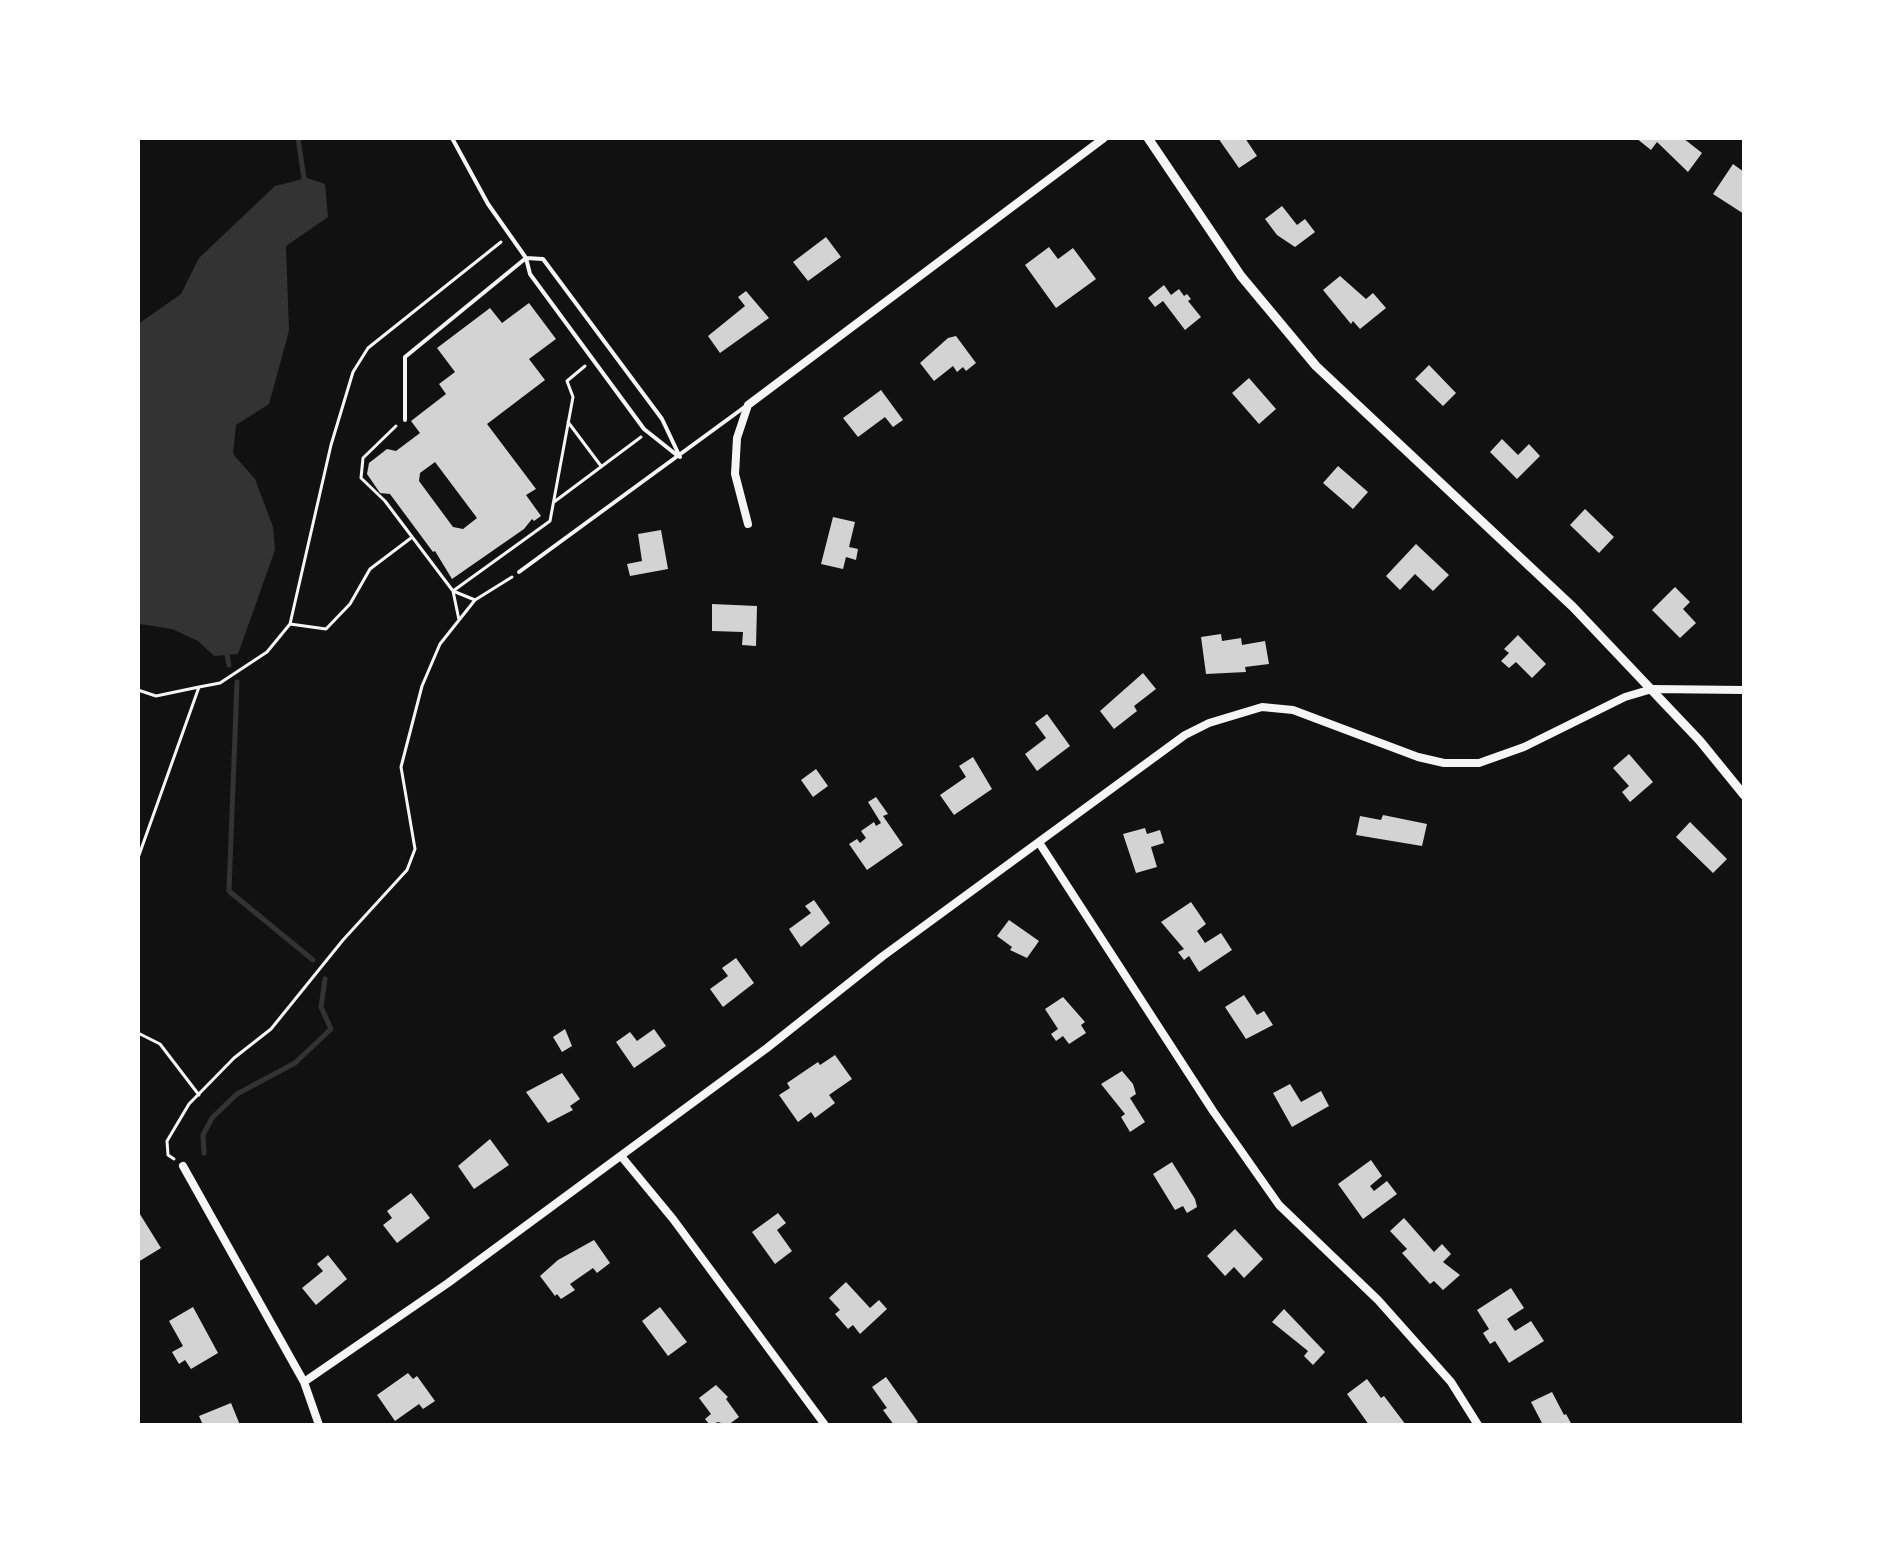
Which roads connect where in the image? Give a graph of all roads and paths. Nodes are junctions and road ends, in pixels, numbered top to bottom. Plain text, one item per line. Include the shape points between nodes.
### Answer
1 (452, 138) edge
2 (1104, 138) edge
3 (1148, 138) edge
4 (510, 235) junction
5 (526, 258) junction
6 (594, 359) junction
7 (748, 405) junction
8 (405, 420) joint
9 (568, 422) junction
10 (641, 437) dead end
11 (680, 457) junction
12 (601, 466) junction
13 (554, 502) junction
14 (748, 524) dead end
15 (411, 538) junction
16 (519, 572) joint
17 (453, 591) junction
18 (475, 600) junction
19 (459, 620) junction
20 (290, 624) junction
21 (199, 687) junction
22 (1652, 689) junction
23 (138, 690) edge
24 (1744, 690) edge
25 (1744, 795) edge
26 (1040, 844) junction
27 (138, 858) edge
28 (138, 1033) edge
29 (199, 1095) junction
30 (621, 1156) junction
31 (183, 1166) joint
32 (304, 1382) junction
33 (319, 1425) edge
34 (825, 1425) edge
35 (1478, 1425) edge

1 - 4 lane
2 - 7 street
3 - 22 street via 1241,276 1316,366 1573,607
4 - 5 lane
4 - 20 path via 401,319 368,348 353,372
5 - 6 lane via 530,274
5 - 8 lane via 405,357
5 - 11 lane via 543,259 662,419
6 - 9 path via 567,381 573,397
6 - 11 lane via 644,429
7 - 11 lane
7 - 14 street via 737,438 735,474
8 - 15 path via 374,445 360,467 361,478
9 - 12 path
9 - 13 path
10 - 12 path
11 - 16 lane
12 - 13 path
13 - 17 path via 550,521
15 - 17 path
15 - 20 path via 370,569 350,604 326,629
16 - 18 path
17 - 18 path
17 - 19 path
18 - 19 path
19 - 29 path via 440,644 407,737 401,767 415,849 407,870 271,1029
20 - 21 path via 267,652 220,683
21 - 23 path via 156,696
21 - 27 path
22 - 24 street
22 - 25 street
22 - 26 street via 1479,763 1418,757 1293,710 1262,707 1185,735
26 - 30 street
26 - 35 street via 1279,1205 1378,1300 1451,1382
28 - 29 path via 160,1044
29 - 31 path via 167,1141 168,1155
30 - 32 street
30 - 34 street
31 - 32 street
32 - 33 street

